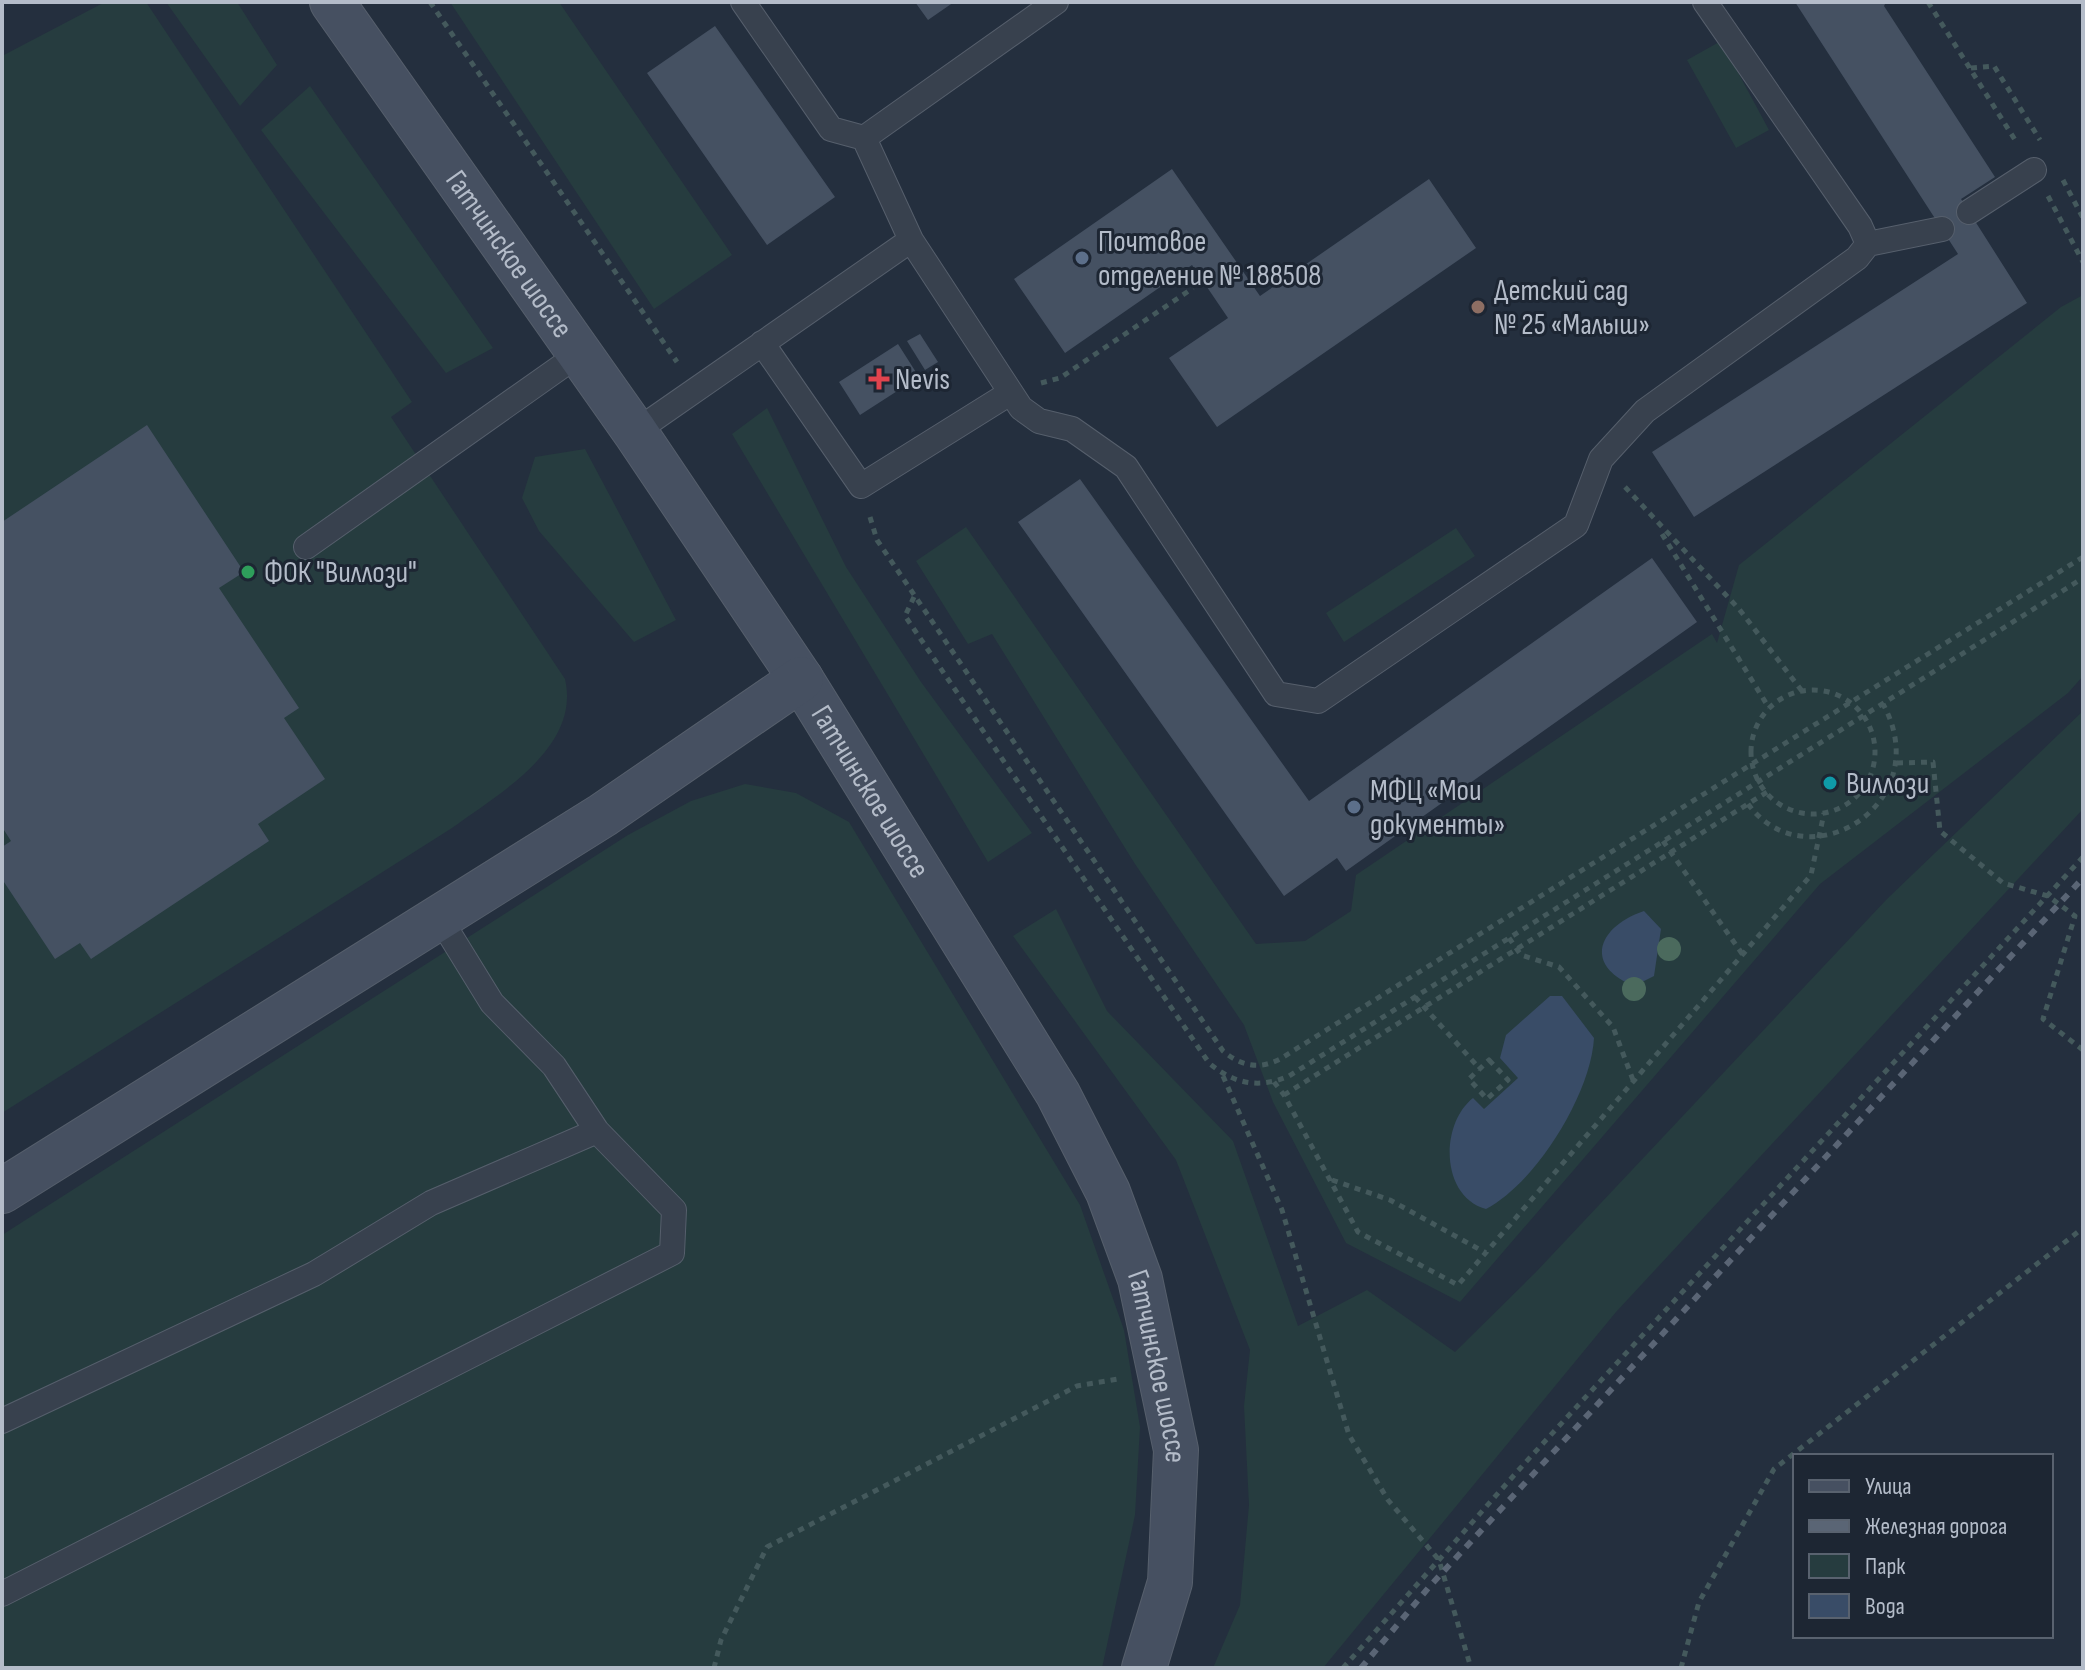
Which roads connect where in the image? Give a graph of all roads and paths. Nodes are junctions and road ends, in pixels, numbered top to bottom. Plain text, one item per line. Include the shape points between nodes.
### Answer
1 (332, 2) edge
2 (430, 2) edge
3 (743, 2) edge
4 (1056, 2) edge
5 (1705, 2) edge
6 (1928, 2) edge
7 (1970, 68) junction
8 (864, 138) junction
9 (2044, 146) dead end
10 (2046, 170) junction
11 (1969, 212) dead end
12 (2083, 218) edge
13 (1942, 229) dead end
14 (911, 240) junction
15 (1868, 244) junction
16 (2083, 262) edge
17 (1193, 288) dead end
18 (762, 343) junction
19 (579, 354) junction
20 (696, 389) junction
21 (1010, 393) junction
22 (635, 432) junction
23 (1601, 459) junction
24 (1655, 522) junction
25 (877, 540) dead end
26 (306, 547) dead end
27 (2083, 557) edge
28 (2083, 578) edge
29 (914, 596) junction
30 (801, 679) junction
31 (1802, 691) junction
32 (1850, 703) junction
33 (1883, 704) junction
34 (1769, 708) junction
35 (1863, 716) junction
36 (1897, 763) junction
37 (1752, 764) junction
38 (1758, 782) junction
39 (1767, 792) junction
40 (1748, 804) junction
41 (1824, 813) junction
42 (1820, 835) junction
43 (1663, 841) junction
44 (2083, 857) edge
45 (2048, 896) junction
46 (439, 917) junction
47 (1509, 938) junction
48 (1517, 949) junction
49 (1743, 955) junction
50 (1415, 997) junction
51 (1424, 1007) junction
52 (2083, 1050) edge
53 (1480, 1069) junction
54 (1223, 1075) junction
55 (1634, 1081) junction
56 (1274, 1082) junction
57 (1284, 1095) junction
58 (597, 1131) junction
59 (1331, 1180) junction
60 (2, 1191) edge
61 (2083, 1228) edge
62 (1486, 1253) junction
63 (1162, 1372) junction
64 (2, 1421) edge
65 (1793, 1454) edge
66 (1793, 1454) edge
67 (1439, 1560) junction
68 (2, 1594) edge
69 (714, 1668) edge
70 (1144, 1668) edge
71 (1343, 1668) edge
72 (1471, 1668) edge
73 (1681, 1668) edge

1 - 19 main road, Гатчинское шоссе
2 - 20 path
3 - 8 lane via 831,129
4 - 8 lane
5 - 15 lane
6 - 7 path
7 - 9 path via 1994,66
7 - 10 path
8 - 14 lane
10 - 11 lane
10 - 12 path
10 - 16 path
13 - 15 lane
14 - 18 lane
14 - 21 lane
15 - 23 lane via 1857,258 1645,411
17 - 21 path via 1060,378
18 - 20 lane
18 - 21 lane via 861,486
19 - 22 main road, Гатчинское шоссе
19 - 26 lane
20 - 22 lane
21 - 23 lane via 1029,417 1072,429 1126,467 1276,694 1318,701 1576,525
22 - 30 main road, Гатчинское шоссе
23 - 24 path
24 - 31 path via 1739,609
24 - 34 path
25 - 29 path
27 - 32 path
28 - 33 path
29 - 37 path via 1223,1051 1244,1064 1269,1065 1280,1059
29 - 54 path via 905,616 1209,1063
30 - 46 main road via 603,815
30 - 63 main road, Гатчинское шоссе via 1065,1108 1108,1192 1140,1279
31 - 32 path via 1821,690
31 - 34 path
32 - 35 path
32 - 37 path
33 - 35 path
33 - 36 path via 1896,737
34 - 37 path via 1751,744
35 - 38 path
35 - 41 path via 1874,741 1869,779 1842,807
36 - 42 path via 1889,789 1874,810 1853,826
36 - 45 path via 1933,762 1940,831 2003,883
37 - 38 path
38 - 39 path
38 - 43 path
39 - 40 path
39 - 41 path via 1786,808
40 - 42 path via 1777,828
40 - 48 path
41 - 42 path
42 - 49 path via 1811,875
43 - 47 path
43 - 49 path
44 - 45 path
45 - 52 path via 2075,916 2043,1019
45 - 67 path
46 - 58 lane via 492,1003 554,1066
46 - 60 main road
47 - 48 path
47 - 50 path
48 - 51 path
48 - 55 path via 1559,967 1613,1027
49 - 55 path
50 - 51 path
50 - 56 path
51 - 53 path
51 - 57 path
53 - 53 path via 1489,1060 1508,1080 1487,1099 1469,1079
54 - 56 path via 1257,1084
54 - 67 path via 1282,1210 1349,1435 1388,1500
55 - 62 path
56 - 57 path
57 - 59 path
58 - 64 lane via 431,1203 314,1274
58 - 68 lane via 674,1210 672,1253
59 - 62 path via 1390,1200
59 - 62 path via 1358,1232 1458,1285
61 - 65 path
63 - 69 path via 1077,1386 767,1547 721,1640
63 - 70 main road, Гатчинское шоссе via 1176,1450 1170,1582
66 - 73 path via 1774,1469 1699,1602
67 - 71 path
67 - 72 path

